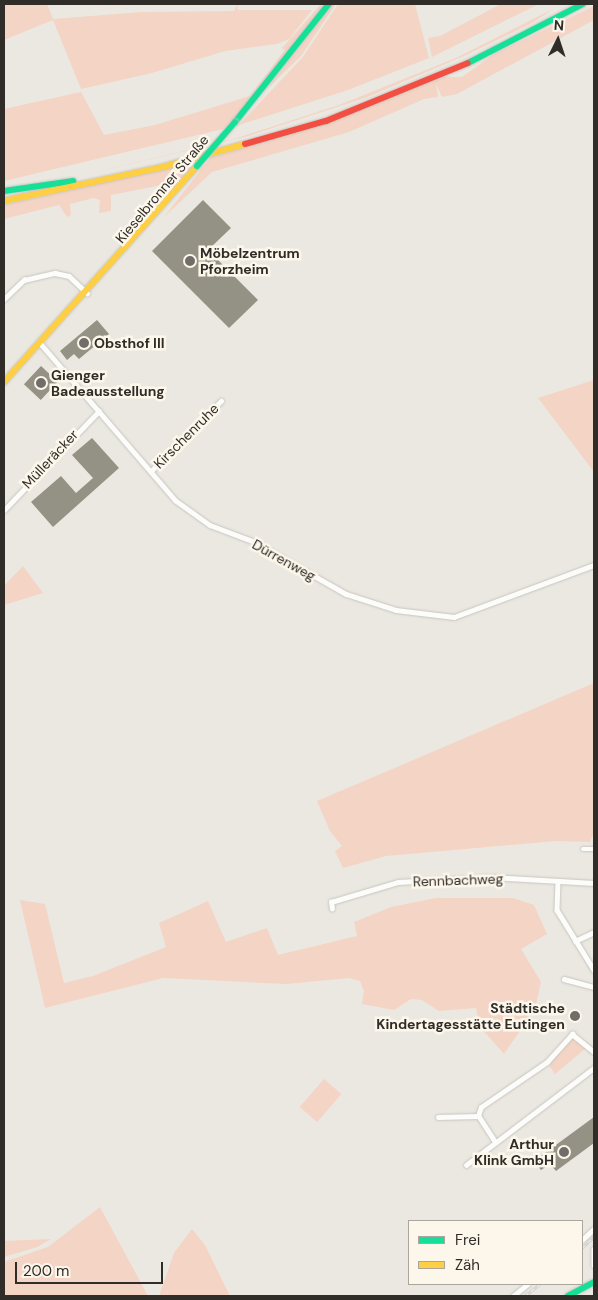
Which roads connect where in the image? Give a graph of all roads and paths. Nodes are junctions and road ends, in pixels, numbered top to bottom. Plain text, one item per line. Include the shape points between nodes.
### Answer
1 (329, 4) edge
2 (573, 4) edge
3 (583, 4) edge
4 (4, 191) edge
5 (4, 201) edge
6 (87, 293) junction
7 (4, 299) edge
8 (41, 344) junction
9 (4, 382) edge
10 (221, 401) dead end
11 (99, 411) junction
12 (151, 471) junction
13 (4, 510) edge
14 (594, 565) edge
15 (583, 849) dead end
16 (594, 849) edge
17 (558, 881) junction
18 (594, 883) edge
19 (332, 909) dead end
20 (594, 932) edge
21 (575, 941) junction
22 (594, 970) edge
23 (564, 979) dead end
24 (594, 987) edge
25 (594, 1052) edge
26 (594, 1068) edge
27 (478, 1116) junction
28 (438, 1117) dead end
29 (495, 1142) junction
30 (466, 1165) dead end
31 (594, 1229) edge
32 (583, 1239) edge
33 (594, 1249) edge
34 (594, 1266) edge
35 (594, 1282) edge
36 (527, 1285) edge
37 (513, 1296) edge
38 (568, 1296) edge

1 - 6 main road, Kieselbronner Straße, bridge via 234,122
2 - 4 main road via 455,64 326,116 242,142 118,172
3 - 5 main road via 478,59 326,121 163,167
6 - 7 street via 69,276 55,273 24,280
6 - 8 main road, Kieselbronner Straße
8 - 9 main road, Kieselbronner Straße
8 - 11 street, Dürrenweg
10 - 12 street, Kirschenruhe
11 - 12 street, Dürrenweg
11 - 13 street, Mülleräcker
12 - 14 street, Dürrenweg via 176,500 210,525 256,542 346,594 396,610 442,617 465,615
15 - 16 street
17 - 18 street, Rennbachweg
17 - 19 street, Rennbachweg via 492,877 398,882 331,902
17 - 21 street via 557,910
20 - 21 street
21 - 22 street
23 - 24 street
25 - 27 street via 572,1034 547,1062 481,1107
26 - 29 street
27 - 28 street
27 - 29 street
29 - 30 street
31 - 32 street
33 - 34 street
35 - 38 main road
36 - 37 street

